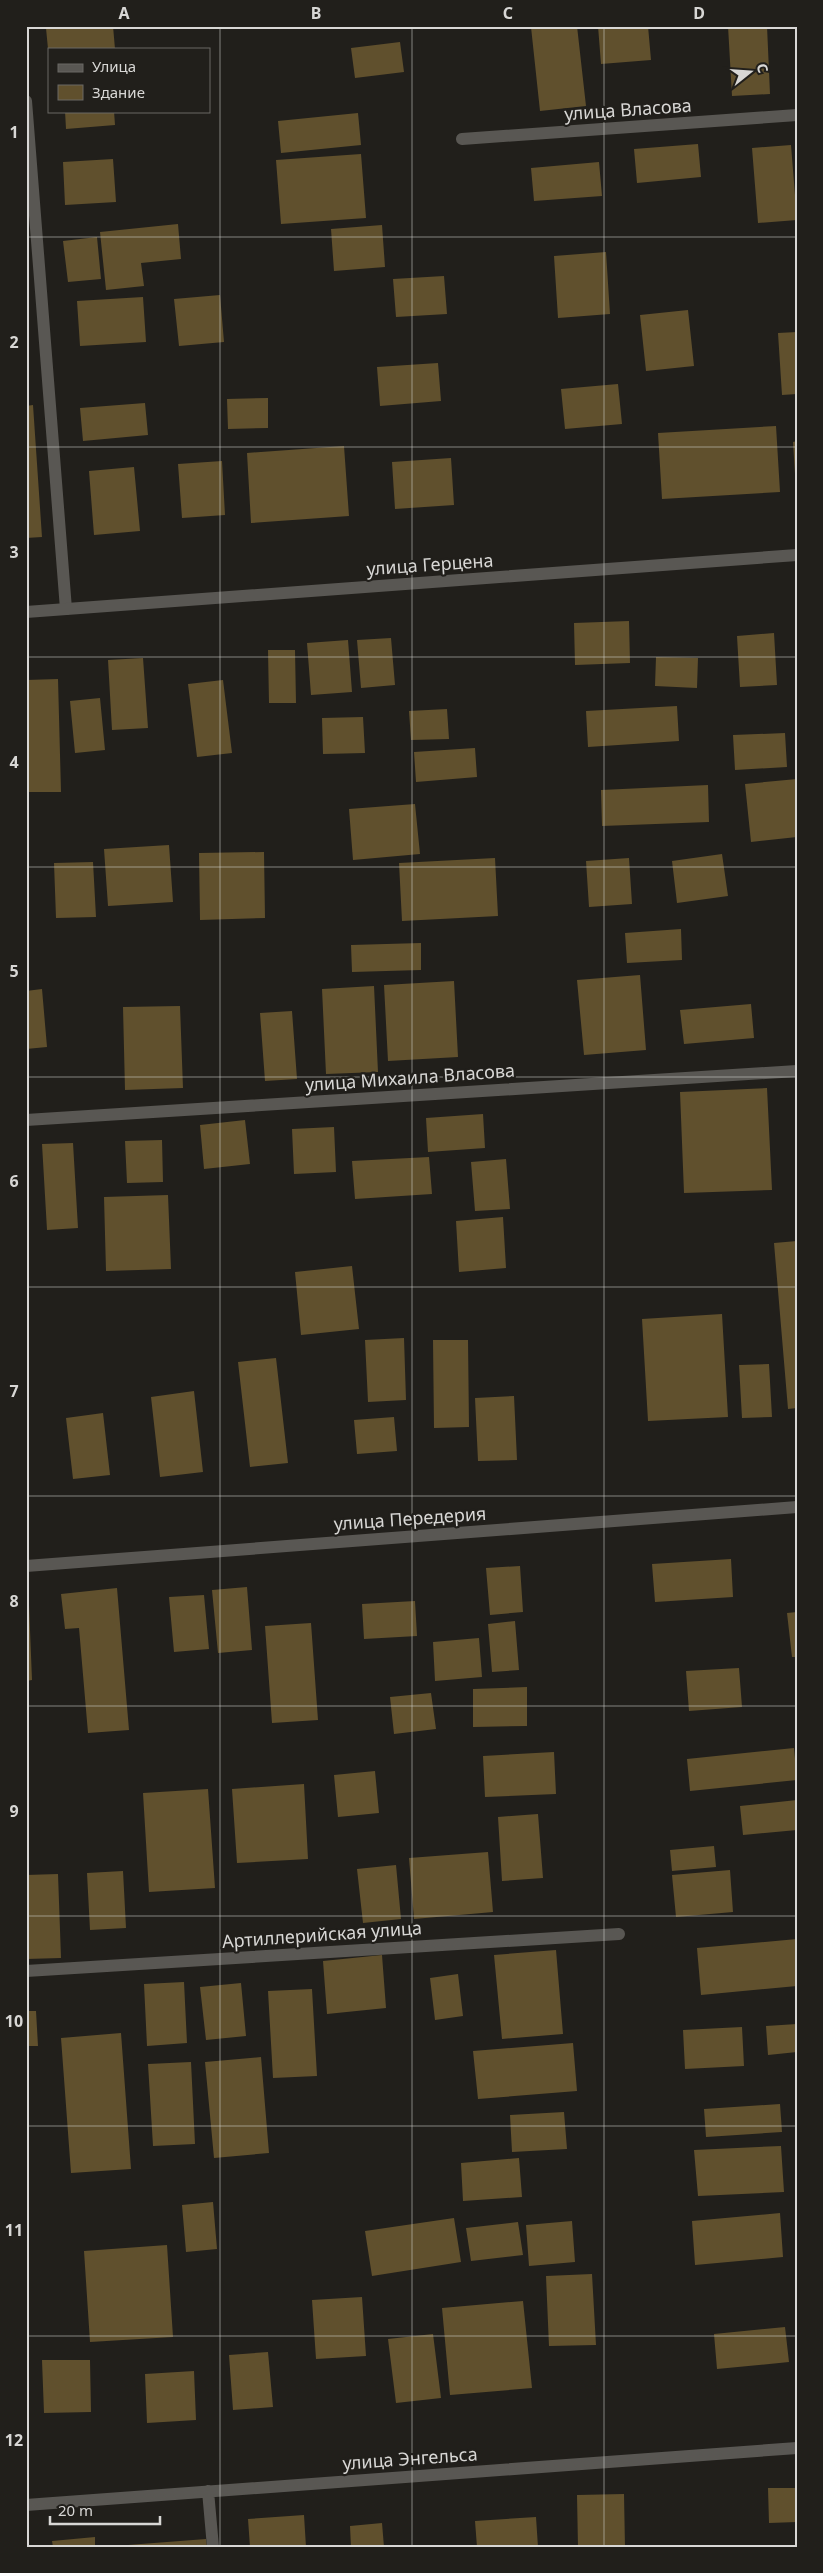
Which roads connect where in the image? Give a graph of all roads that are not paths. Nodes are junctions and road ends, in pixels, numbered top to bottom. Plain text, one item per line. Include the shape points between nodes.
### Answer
1 (26, 101) edge
2 (797, 115) edge
3 (462, 139) dead end
4 (797, 555) edge
5 (66, 609) junction
6 (26, 612) edge
7 (797, 1071) edge
8 (26, 1120) edge
9 (797, 1507) edge
10 (26, 1566) edge
11 (619, 1934) dead end
12 (26, 1971) edge
13 (797, 2448) edge
14 (208, 2491) junction
15 (26, 2505) edge
16 (213, 2547) edge

1 - 5 street
2 - 3 street, улица Власова
4 - 5 street, улица Герцена
5 - 6 street, улица Герцена
7 - 8 street, улица Михаила Власова
9 - 10 street, улица Передерия
11 - 12 street, Артиллерийская улица
13 - 14 street, улица Энгельса
14 - 15 street, улица Энгельса
14 - 16 street

